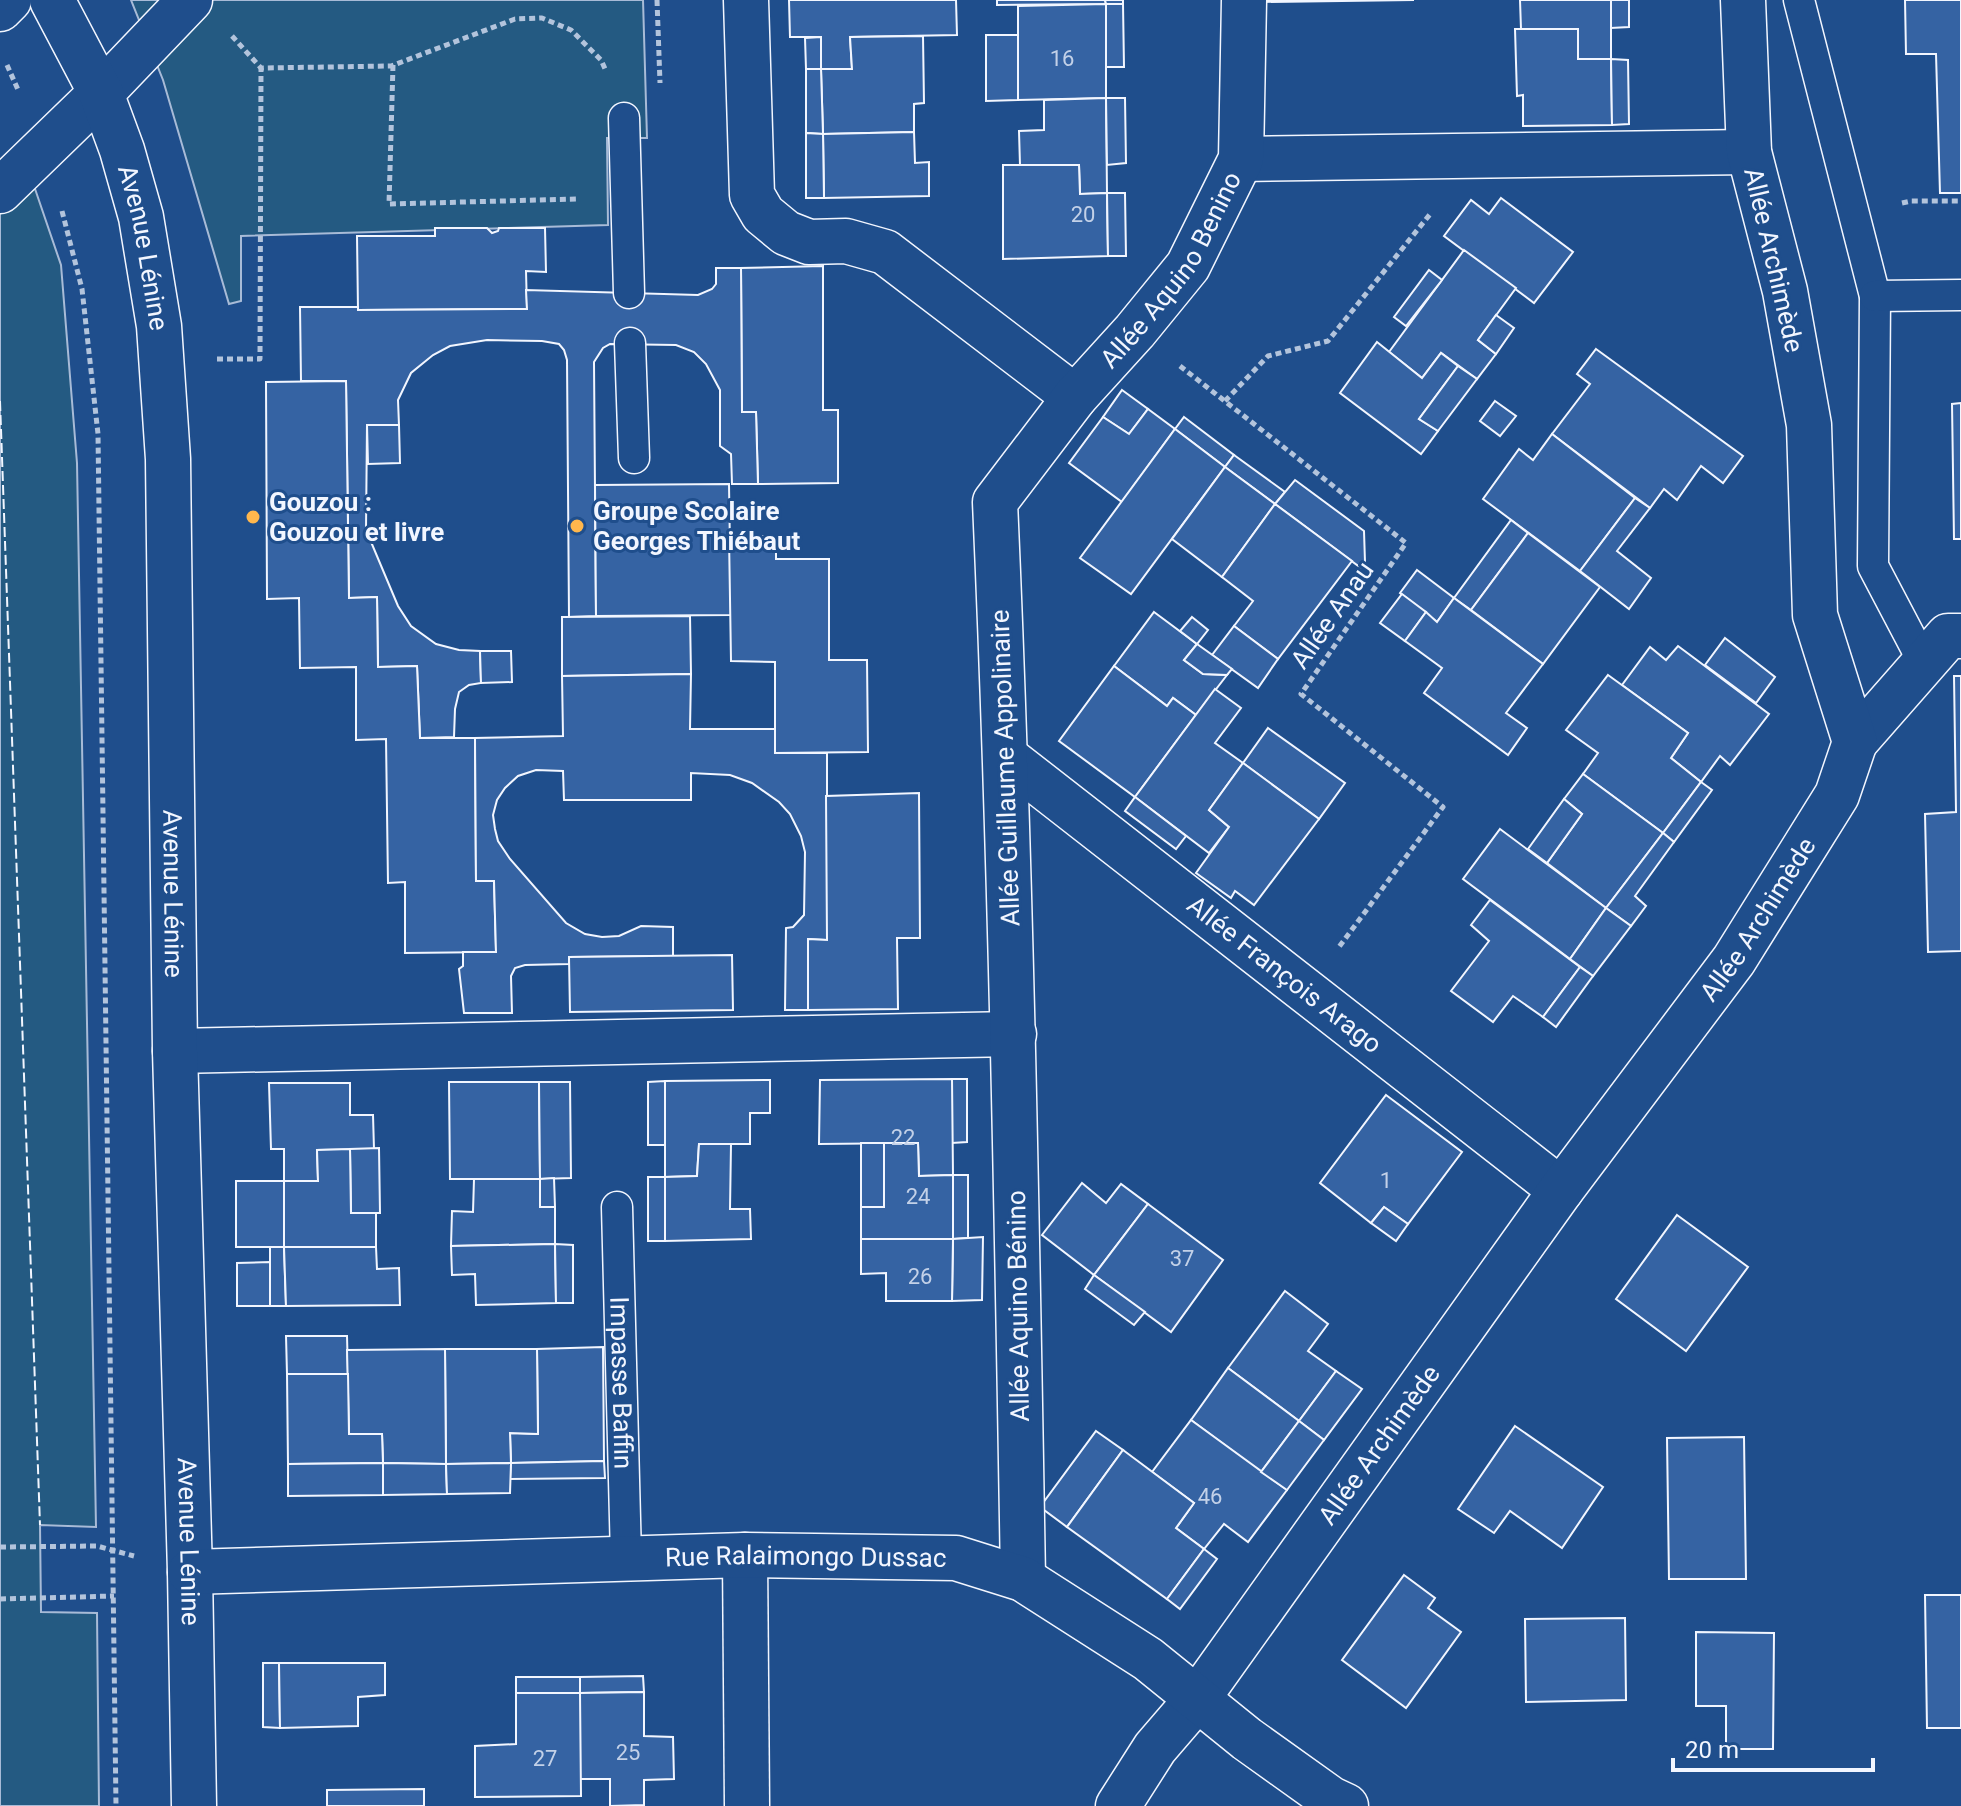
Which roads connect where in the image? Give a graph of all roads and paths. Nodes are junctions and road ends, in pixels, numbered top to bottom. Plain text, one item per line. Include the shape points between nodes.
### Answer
1 (9, 0) edge
2 (52, 0) edge
3 (190, 0) edge
4 (657, 0) edge
5 (746, 0) edge
6 (1244, 0) edge
7 (1743, 0) edge
8 (1799, 0) edge
9 (0, 9) edge
10 (230, 34) dead end
11 (5, 61) dead end
12 (393, 64) junction
13 (261, 68) junction
14 (101, 93) junction
15 (624, 118) junction
16 (43, 149) junction
17 (1749, 152) junction
18 (1476, 156) junction
19 (1241, 159) junction
20 (0, 191) edge
21 (580, 199) dead end
22 (629, 293) dead end
23 (1961, 295) edge
24 (1875, 296) junction
25 (1135, 331) junction
26 (630, 343) dead end
27 (211, 359) dead end
28 (1075, 397) junction
29 (1225, 401) junction
30 (634, 458) dead end
31 (995, 502) joint
32 (1961, 636) edge
33 (1924, 663) junction
34 (1855, 742) junction
35 (1007, 758) junction
36 (1306, 991) junction
37 (1014, 1034) junction
38 (175, 1051) junction
39 (1561, 1190) junction
40 (617, 1207) dead end
41 (0, 1547) edge
42 (114, 1551) junction
43 (745, 1555) junction
44 (626, 1558) junction
45 (190, 1572) junction
46 (1023, 1579) junction
47 (114, 1596) junction
48 (0, 1599) edge
49 (1198, 1698) junction
50 (116, 1806) edge
51 (194, 1806) edge
52 (747, 1806) edge
53 (1118, 1806) edge
54 (1346, 1806) edge

1 - 9 street
2 - 14 street, Avenue Lénine
3 - 14 street
4 - 15 path via 661,116
5 - 28 street via 752,195 763,214 786,233 809,242 846,241 885,252
6 - 19 street, Allée Aquino Benino
7 - 17 street, Allée Archimède
8 - 24 lane
10 - 13 path
11 - 16 path
12 - 13 path
12 - 15 path via 515,19 542,18 571,30 601,60
12 - 21 path via 389,204
13 - 27 path via 260,359
14 - 16 street
14 - 38 street, Avenue Lénine via 141,217 159,326 168,459
15 - 22 lane
16 - 20 street
16 - 42 path via 82,289 98,434
17 - 18 street
17 - 34 street, Allée Archimède via 1785,291 1809,425 1815,615
18 - 19 street
18 - 29 path via 1328,341 1268,356
19 - 25 street, Allée Aquino Benino via 1188,266
23 - 24 lane
24 - 33 lane via 1873,566
25 - 28 street, Allée Aquino Benino
25 - 29 path, Allée Anau
26 - 30 lane
28 - 31 street, Allée Aquino Benino
29 - 36 path, Allée Anau via 1406,543 1301,694 1443,807
31 - 35 street, Allée Guillaume Appolinaire
32 - 33 street via 1948,636
33 - 34 street
34 - 39 street, Allée Archimède via 1837,795 1734,960
35 - 36 street, Allée François Arago
35 - 37 street, Allée Guillaume Appolinaire
36 - 39 street, Allée François Arago
37 - 38 street
37 - 46 street, Allée Aquino Bénino
38 - 45 street, Avenue Lénine
39 - 49 street, Allée Archimède
40 - 44 lane, Impasse Baffin
41 - 42 path via 97,1546
42 - 45 path
42 - 47 path
43 - 44 street, Rue Ralaimongo Dussac
43 - 46 street, Rue Ralaimongo Dussac via 956,1558
43 - 52 street
44 - 45 street, Rue Ralaimongo Dussac
45 - 51 street, Avenue Lénine
46 - 49 street, Rue Ralaimongo Dussac via 1148,1659
47 - 48 path
47 - 50 path
49 - 53 street, Allée Archimède via 1155,1748
49 - 54 street, Rue Ralaimongo Dussac via 1247,1739

